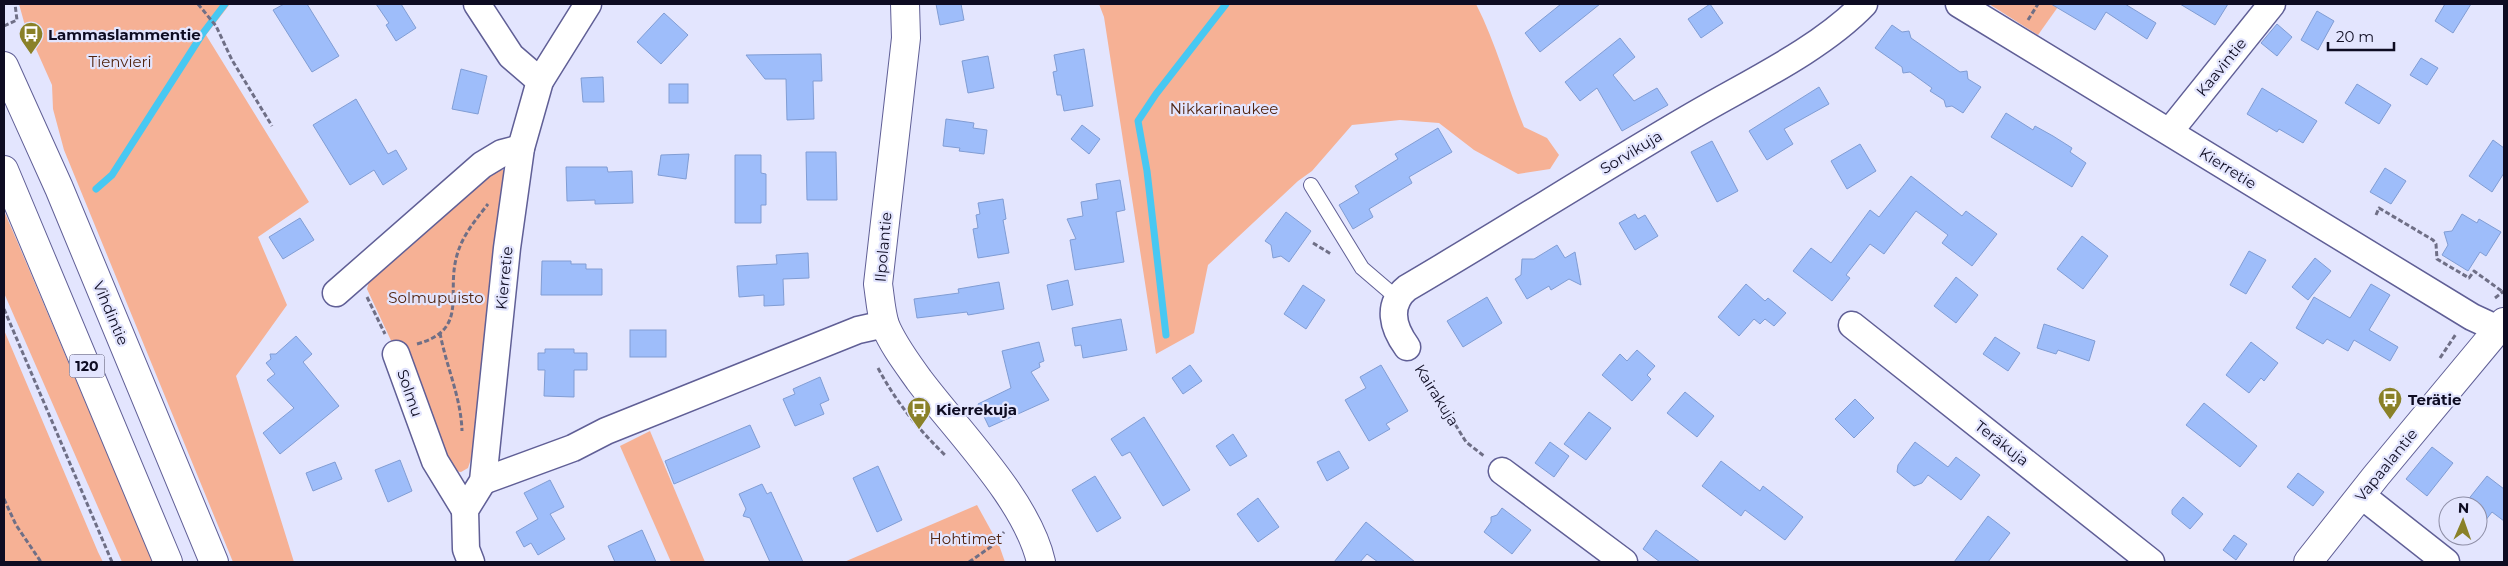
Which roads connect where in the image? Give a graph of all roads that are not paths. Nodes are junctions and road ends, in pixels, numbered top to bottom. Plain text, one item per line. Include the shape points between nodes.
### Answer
1 (477, 4) edge
2 (588, 4) edge
3 (905, 4) edge
4 (1864, 4) edge
5 (1959, 4) edge
6 (2272, 4) edge
7 (4, 66) edge
8 (540, 82) junction
9 (2170, 131) junction
10 (521, 148) junction
11 (4, 170) edge
12 (1311, 185) dead end
13 (344, 286) road end
14 (1397, 298) junction
15 (885, 324) junction
16 (1852, 325) dead end
17 (2501, 326) edge
18 (1407, 347) road end
19 (394, 351) road end
20 (1502, 471) road end
21 (483, 481) junction
22 (2361, 495) junction
23 (465, 510) junction
24 (168, 562) edge
25 (214, 562) edge
26 (471, 562) edge
27 (1041, 562) edge
28 (1624, 562) edge
29 (2151, 562) edge
30 (2308, 562) edge
31 (2446, 562) edge

1 - 8 street via 511,56
2 - 8 street, Kierretie
3 - 15 main road, Ilpolantie via 906,38 878,284
4 - 14 street, Sorvikuja via 1845,23 1775,68 1572,187 1407,288
5 - 9 street, Kierretie
6 - 9 street, Kaavintie
7 - 25 main road, Vihdintie / 120
8 - 10 street, Kierretie
9 - 17 street, Kierretie via 2472,317
10 - 13 street via 502,153 482,165
10 - 21 street, Kierretie via 507,248
11 - 24 main road, 120
12 - 14 lane via 1362,268
14 - 18 street, Kairakuja via 1393,319 1397,334
15 - 21 street via 858,330 606,431 573,448
15 - 27 main road, Ilpolantie via 901,355 1002,484 1022,517
16 - 29 street, Teräkuja
17 - 22 main road, Vapaalantie
19 - 23 street, Solmu via 435,461
20 - 28 street
21 - 23 street, Kierretie
22 - 30 main road, Vapaalantie
22 - 31 street
23 - 26 street via 466,549

